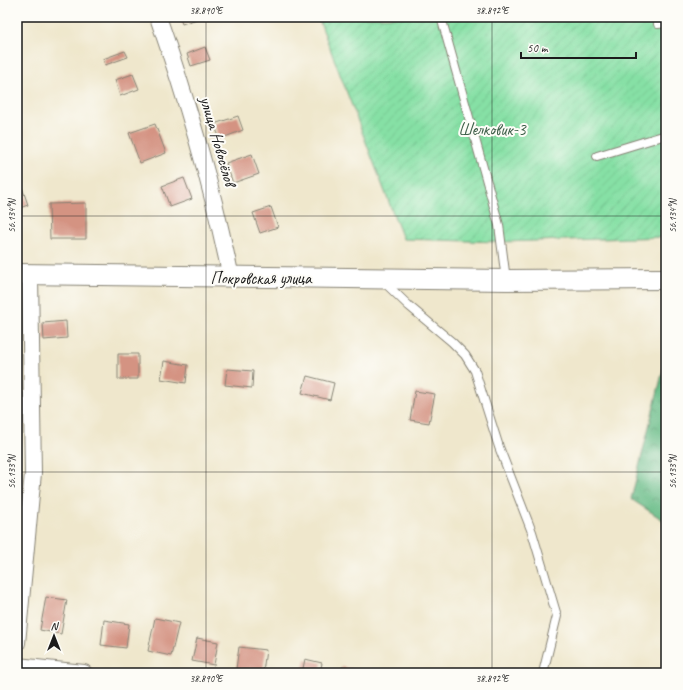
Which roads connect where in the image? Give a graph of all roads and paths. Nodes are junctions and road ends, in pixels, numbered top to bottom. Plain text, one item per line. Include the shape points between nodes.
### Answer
1 (158, 17) edge
2 (441, 17) edge
3 (666, 135) edge
4 (597, 156) dead end
5 (24, 274) edge
6 (232, 278) junction
7 (380, 278) junction
8 (666, 279) edge
9 (506, 280) junction
10 (17, 643) edge
11 (17, 666) edge
12 (84, 673) edge
13 (542, 673) edge

1 - 6 street, улица Новосёлов via 180,80 218,210
2 - 9 lane via 499,225
3 - 4 lane
5 - 6 street, Покровская улица
5 - 10 street via 33,474
6 - 7 street, Покровская улица
7 - 9 street, Покровская улица
7 - 13 lane via 452,342 465,355 475,371 499,447 532,532 557,616
8 - 9 street, Покровская улица
11 - 12 street

